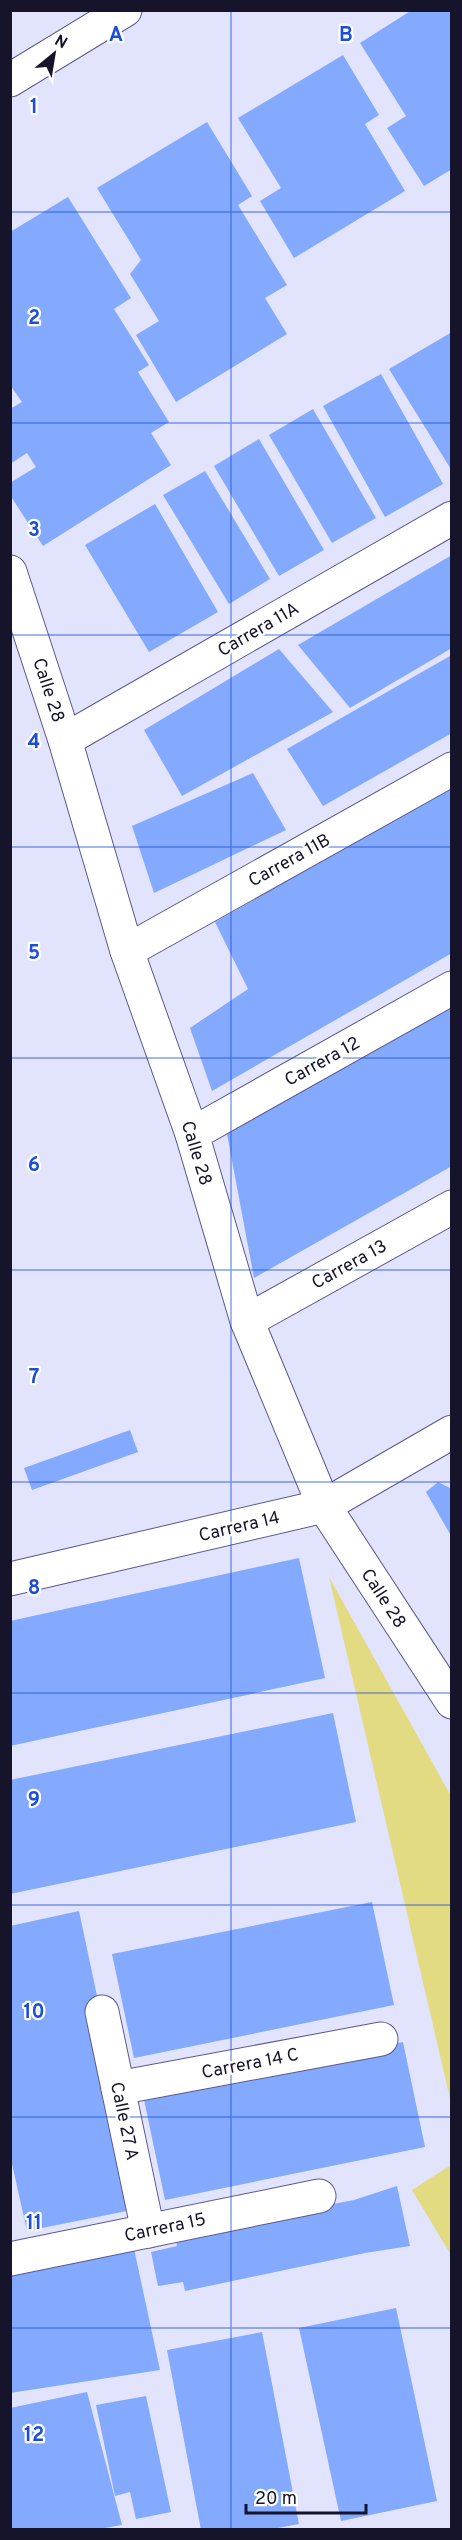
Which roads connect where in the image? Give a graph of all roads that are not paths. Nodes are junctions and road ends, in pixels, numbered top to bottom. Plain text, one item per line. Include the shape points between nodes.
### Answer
1 (120, 12) edge
2 (10, 80) edge
3 (452, 518) edge
4 (10, 572) edge
5 (65, 740) junction
6 (452, 769) edge
7 (127, 951) junction
8 (452, 988) edge
9 (192, 1134) junction
10 (452, 1207) edge
11 (247, 1321) junction
12 (452, 1432) edge
13 (324, 1506) junction
14 (10, 1579) edge
15 (452, 1702) edge
16 (102, 2012) dead end
17 (381, 2038) dead end
18 (118, 2088) junction
19 (319, 2196) dead end
20 (148, 2230) junction
21 (10, 2259) edge

1 - 2 street
3 - 5 street, Carrera 11A
4 - 5 street, Calle 28
5 - 7 street, Calle 28
6 - 7 street, Carrera 11B
7 - 9 street, Calle 28
8 - 9 street, Carrera 12
9 - 11 street, Calle 28
10 - 11 street, Carrera 13
11 - 13 street, Calle 28
12 - 13 street, Carrera 14
13 - 14 street, Carrera 14
13 - 15 street, Calle 28
16 - 18 street, Calle 27 A
17 - 18 street, Carrera 14 C
18 - 20 street, Calle 27 A
19 - 20 street, Carrera 15
20 - 21 street, Carrera 15

